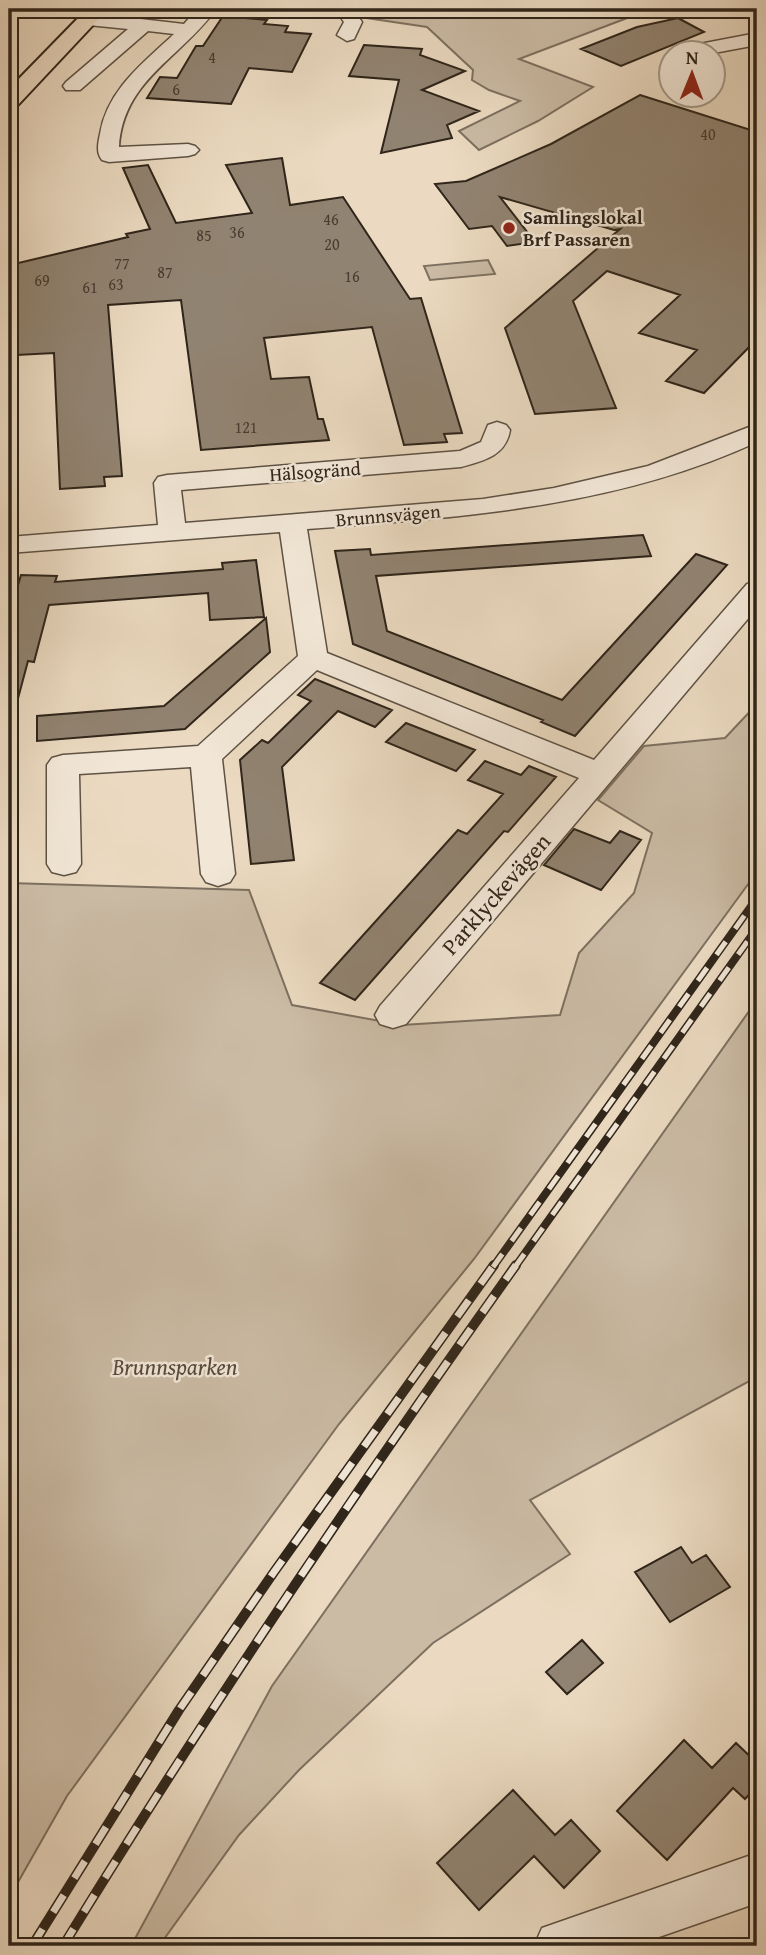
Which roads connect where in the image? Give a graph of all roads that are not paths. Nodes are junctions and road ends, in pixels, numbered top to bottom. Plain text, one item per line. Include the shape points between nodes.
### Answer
1 (207, 9) edge
2 (344, 9) edge
3 (93, 14) edge
4 (144, 25) junction
5 (189, 30) junction
6 (347, 35) dead end
7 (757, 39) edge
8 (728, 44) joint
9 (757, 62) edge
10 (73, 86) dead end
11 (9, 101) edge
12 (188, 150) dead end
13 (497, 430) dead end
14 (757, 432) edge
15 (292, 523) junction
16 (172, 533) junction
17 (9, 545) edge
18 (757, 590) edge
19 (313, 658) junction
20 (206, 756) junction
21 (599, 774) junction
22 (64, 864) dead end
23 (218, 874) dead end
24 (393, 1015) dead end
25 (757, 1878) edge
26 (560, 1946) edge

1 - 5 street
2 - 6 street via 353,22
3 - 4 street
3 - 11 main road
4 - 5 street
4 - 10 street
5 - 12 street via 122,99 108,139 109,156
7 - 8 street
8 - 9 street
13 - 16 street, Hälsogränd via 492,447 461,459 167,483
14 - 15 street, Brunnsvägen via 670,468 550,497
15 - 16 street, Brunnsvägen
15 - 19 street
16 - 17 street, Brunnsvägen
18 - 21 street, Parklyckevägen
19 - 20 street
19 - 21 street
20 - 22 street via 63,765
20 - 23 street
21 - 24 street, Parklyckevägen
25 - 26 street

